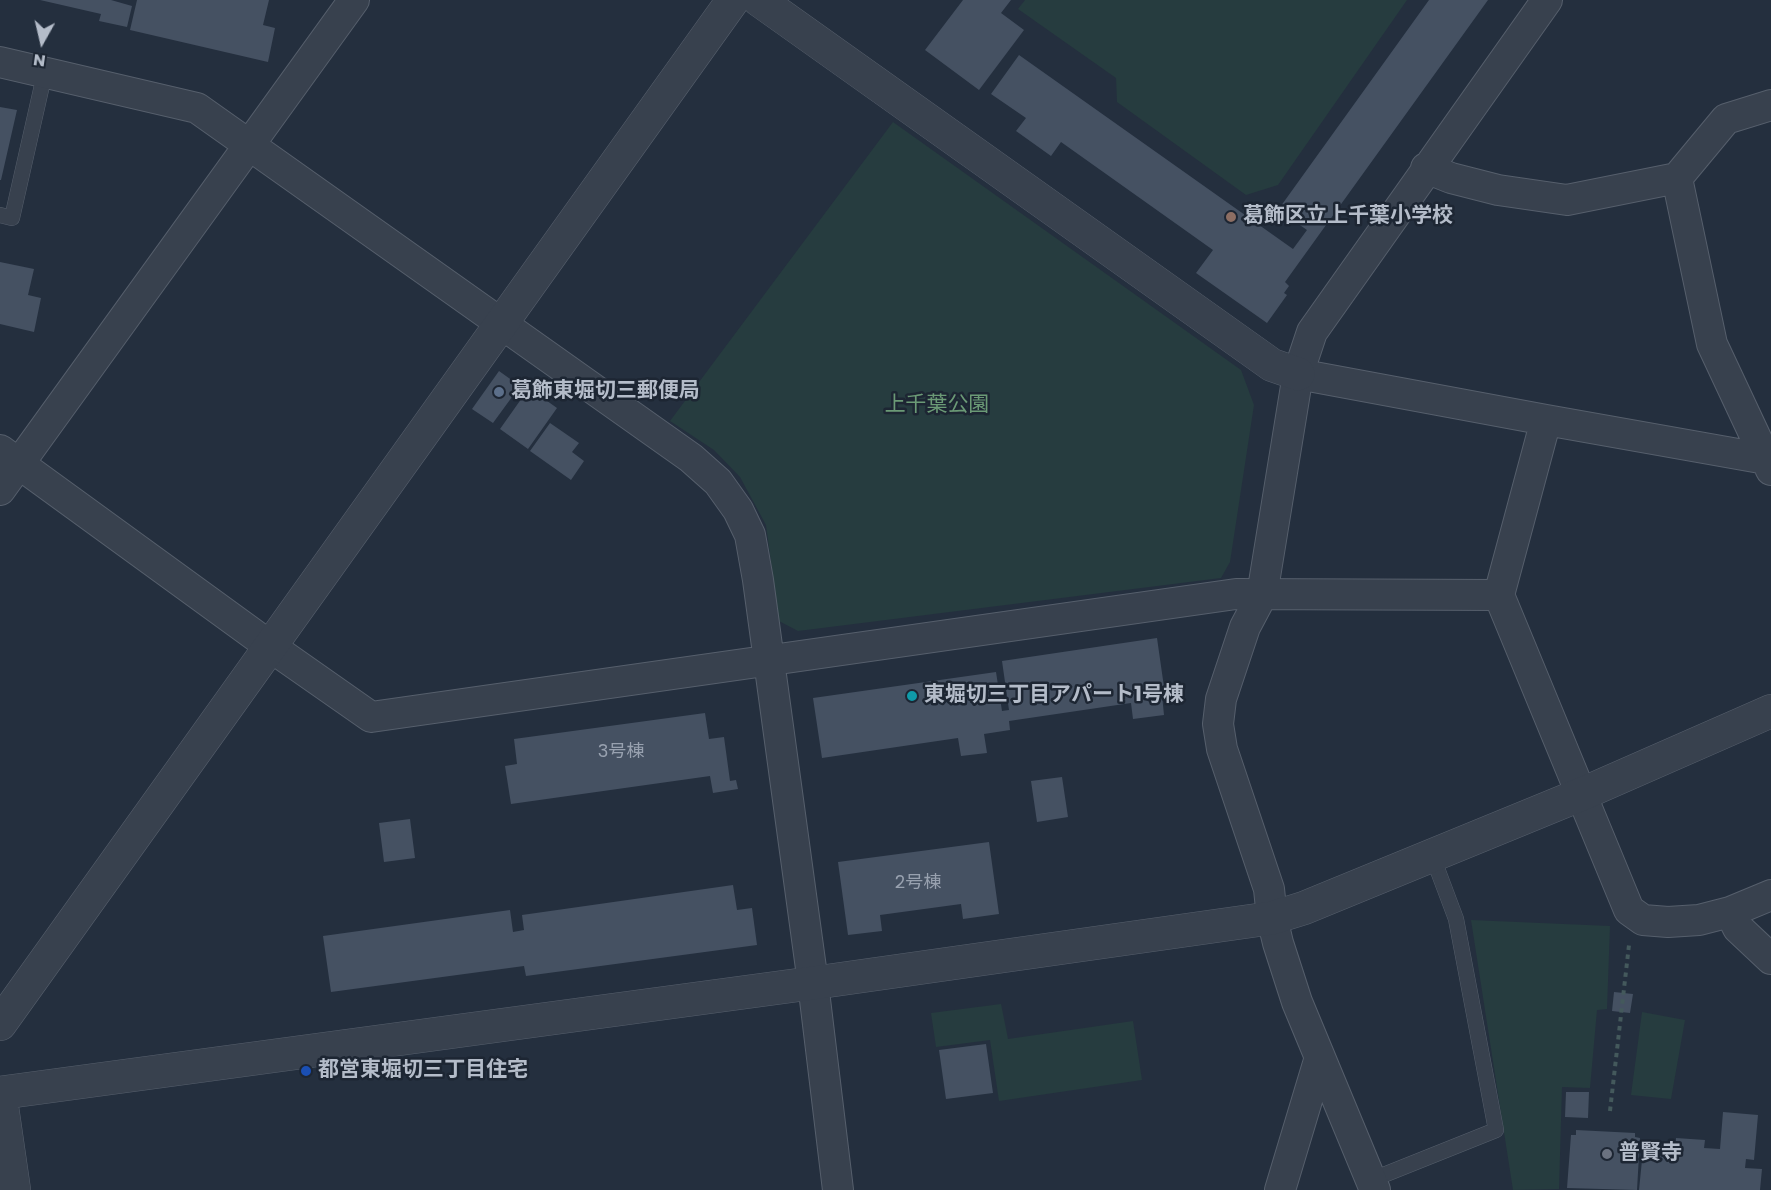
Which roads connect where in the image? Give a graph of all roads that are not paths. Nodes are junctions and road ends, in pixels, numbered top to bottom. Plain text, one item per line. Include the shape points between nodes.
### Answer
1 (354, 0) edge
2 (733, 0) edge
3 (759, 0) edge
4 (1547, 0) edge
5 (0, 62) edge
6 (45, 72) junction
7 (1771, 105) edge
8 (251, 145) junction
9 (1426, 168) junction
10 (1677, 178) junction
11 (0, 215) edge
12 (502, 324) junction
13 (1298, 374) junction
14 (1546, 420) junction
15 (9, 457) edge
16 (1770, 463) edge
17 (0, 490) edge
18 (1262, 595) junction
19 (1499, 595) junction
20 (271, 647) junction
21 (769, 660) junction
22 (1771, 711) edge
23 (1582, 794) junction
24 (1432, 855) junction
25 (1771, 895) edge
26 (1730, 912) junction
27 (1272, 918) junction
28 (1771, 958) edge
29 (813, 983) junction
30 (0, 1024) edge
31 (1320, 1056) junction
32 (0, 1093) edge
33 (1373, 1185) edge
34 (14, 1190) edge
35 (838, 1190) edge
36 (1280, 1190) edge

1 - 8 street
2 - 12 street
3 - 13 street via 1272,365
4 - 9 street
5 - 6 street
6 - 8 street via 197,108
6 - 11 lane via 12,218
7 - 10 street via 1726,119
8 - 12 street
8 - 15 street
9 - 10 street via 1498,190 1567,200
9 - 13 street via 1312,332
10 - 16 street via 1712,344
12 - 20 street
12 - 21 street via 691,458 718,482 750,535
13 - 14 street
13 - 18 street
14 - 16 street
14 - 19 street
15 - 17 street
15 - 20 street
18 - 19 street
18 - 21 street via 1236,594
18 - 27 street via 1245,627 1221,699 1218,724 1222,749 1269,890
19 - 23 street
20 - 21 street via 371,717
20 - 30 street
21 - 29 street
22 - 23 street
23 - 24 street
23 - 26 street via 1629,910 1643,920 1668,922
24 - 27 street
24 - 33 lane via 1456,919 1496,1130
25 - 26 street
26 - 28 street via 1738,928
27 - 29 street
27 - 31 street via 1297,1002
29 - 32 street
29 - 35 street
31 - 33 street
31 - 36 street
32 - 34 street

